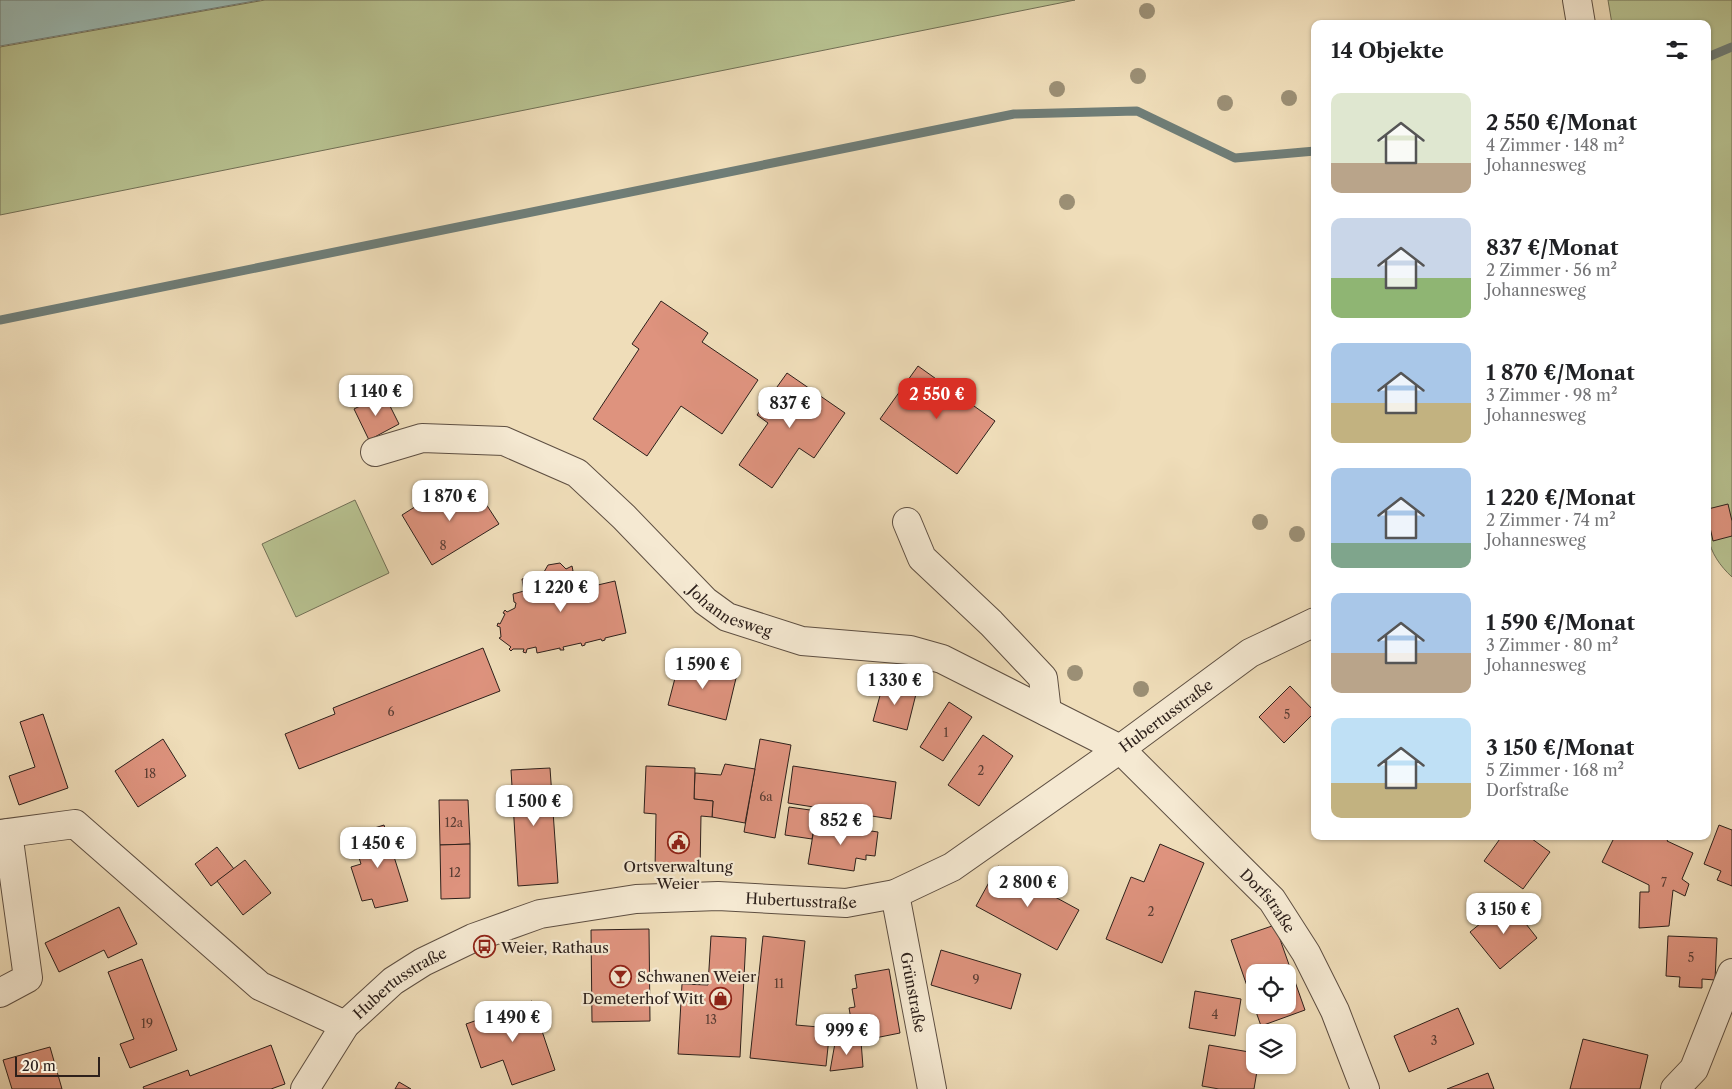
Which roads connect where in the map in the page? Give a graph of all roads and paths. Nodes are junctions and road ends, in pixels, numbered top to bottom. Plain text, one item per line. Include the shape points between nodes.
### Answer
1 (1578, 0) edge
2 (1580, 20) edge
3 (375, 452) dead end
4 (907, 522) dead end
5 (1311, 624) edge
6 (1047, 712) junction
7 (1120, 749) junction
8 (4, 834) edge
9 (895, 894) junction
10 (1732, 973) edge
11 (0, 993) edge
12 (345, 1025) junction
13 (305, 1089) edge
14 (932, 1089) edge
15 (1364, 1089) edge
16 (1676, 1089) edge

1 - 2 street
3 - 6 street, Johannesweg via 422,438 504,441 577,473 705,601 727,617 802,641 910,650 942,659
4 - 6 street via 922,558 1043,678
5 - 7 street, Hubertusstraße via 1250,653
6 - 7 street, Johannesweg
7 - 9 street, Hubertusstraße via 952,867
7 - 15 street, Dorfstraße via 1272,900 1306,953 1335,1011
8 - 11 street, Hubertusstraße via 28,978
8 - 12 street, Hubertusstraße via 75,824 260,986
9 - 12 street, Hubertusstraße via 846,903 718,896 636,899 540,914 473,938 423,962 393,981
9 - 14 street, Grünstraße
10 - 16 street via 1694,1069
12 - 13 street

